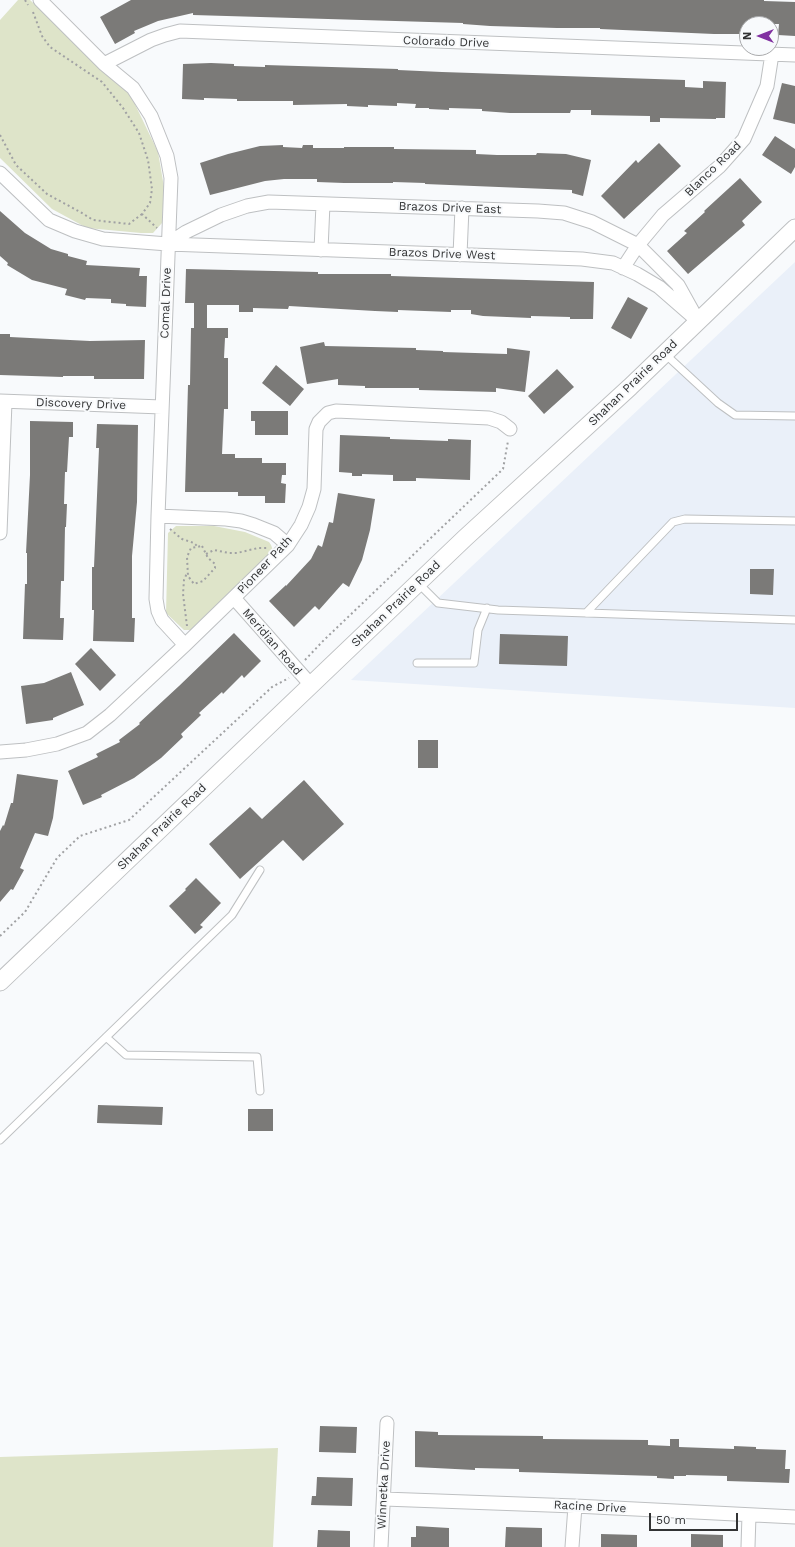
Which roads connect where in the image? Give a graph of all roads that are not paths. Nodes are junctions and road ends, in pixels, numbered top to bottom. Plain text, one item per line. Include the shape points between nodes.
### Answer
1 (40, 0) edge
2 (739, 53) edge
3 (779, 54) edge
4 (795, 55) edge
5 (772, 56) edge
6 (104, 64) junction
7 (0, 173) edge
8 (323, 204) junction
9 (462, 208) junction
10 (795, 228) edge
11 (168, 244) junction
12 (638, 245) junction
13 (321, 250) junction
14 (460, 255) junction
15 (623, 268) junction
16 (698, 321) junction
17 (664, 354) junction
18 (2, 402) edge
19 (162, 407) junction
20 (795, 416) edge
21 (510, 429) road end
22 (158, 516) junction
23 (795, 521) edge
24 (0, 533) edge
25 (288, 544) junction
26 (417, 583) junction
27 (234, 598) junction
28 (487, 608) junction
29 (586, 613) junction
30 (795, 620) edge
31 (185, 645) junction
32 (417, 663) dead end
33 (310, 685) junction
34 (0, 752) edge
35 (260, 870) dead end
36 (0, 982) edge
37 (106, 1037) junction
38 (260, 1091) dead end
39 (0, 1140) edge
40 (387, 1423) dead end
41 (384, 1499) junction
42 (575, 1506) junction
43 (749, 1516) junction
44 (795, 1517) edge
45 (381, 1547) edge
46 (572, 1547) edge
47 (748, 1547) edge

1 - 6 street, Comal Drive
2 - 6 street, Colorado Drive via 180,31 150,40
3 - 4 street, Colorado Drive
5 - 12 street, Blanco Road via 767,86 744,140 720,166 663,215
6 - 11 street, Comal Drive via 133,88 160,136 171,178
7 - 11 street, Brazos Drive West via 49,220 75,231 103,239
8 - 9 street, Brazos Drive East
8 - 11 street, Brazos Drive East via 269,202 247,206 221,215
8 - 13 street
9 - 12 street, Brazos Drive East via 564,214 592,222
9 - 14 street
10 - 16 street, Shahan Prairie Road
11 - 13 street, Brazos Drive West
11 - 19 street, Comal Drive
12 - 15 street, Blanco Road
12 - 16 street, Brazos Drive East via 678,285
13 - 14 street, Brazos Drive West
14 - 15 street, Brazos Drive West via 582,259 613,263
15 - 16 street, Brazos Drive West via 659,287
16 - 17 street, Shahan Prairie Road
17 - 20 lane via 735,415
17 - 26 street, Shahan Prairie Road
18 - 19 street, Discovery Drive
18 - 24 street
19 - 22 street, Comal Drive
21 - 25 street, Pioneer Path via 501,422 489,418 336,411 328,413 316,429 314,489 309,507
22 - 25 street via 226,518 241,521 274,533
22 - 31 street, Comal Drive via 158,611 162,620
23 - 29 lane via 685,519 672,522
25 - 27 street, Pioneer Path
26 - 28 lane via 438,603
26 - 33 street, Shahan Prairie Road
27 - 31 street, Pioneer Path
27 - 33 street, Meridian Road
28 - 29 lane
28 - 32 lane via 478,630 474,663
29 - 30 lane
31 - 34 street, Pioneer Path via 87,733 57,744
33 - 36 street, Shahan Prairie Road
35 - 37 lane via 232,915
37 - 38 lane via 126,1055 257,1057
37 - 39 lane
40 - 41 street, Winnetka Drive
41 - 42 street, Racine Drive
41 - 45 street, Winnetka Drive
42 - 43 street, Racine Drive
42 - 46 street
43 - 44 street, Racine Drive
43 - 47 street

